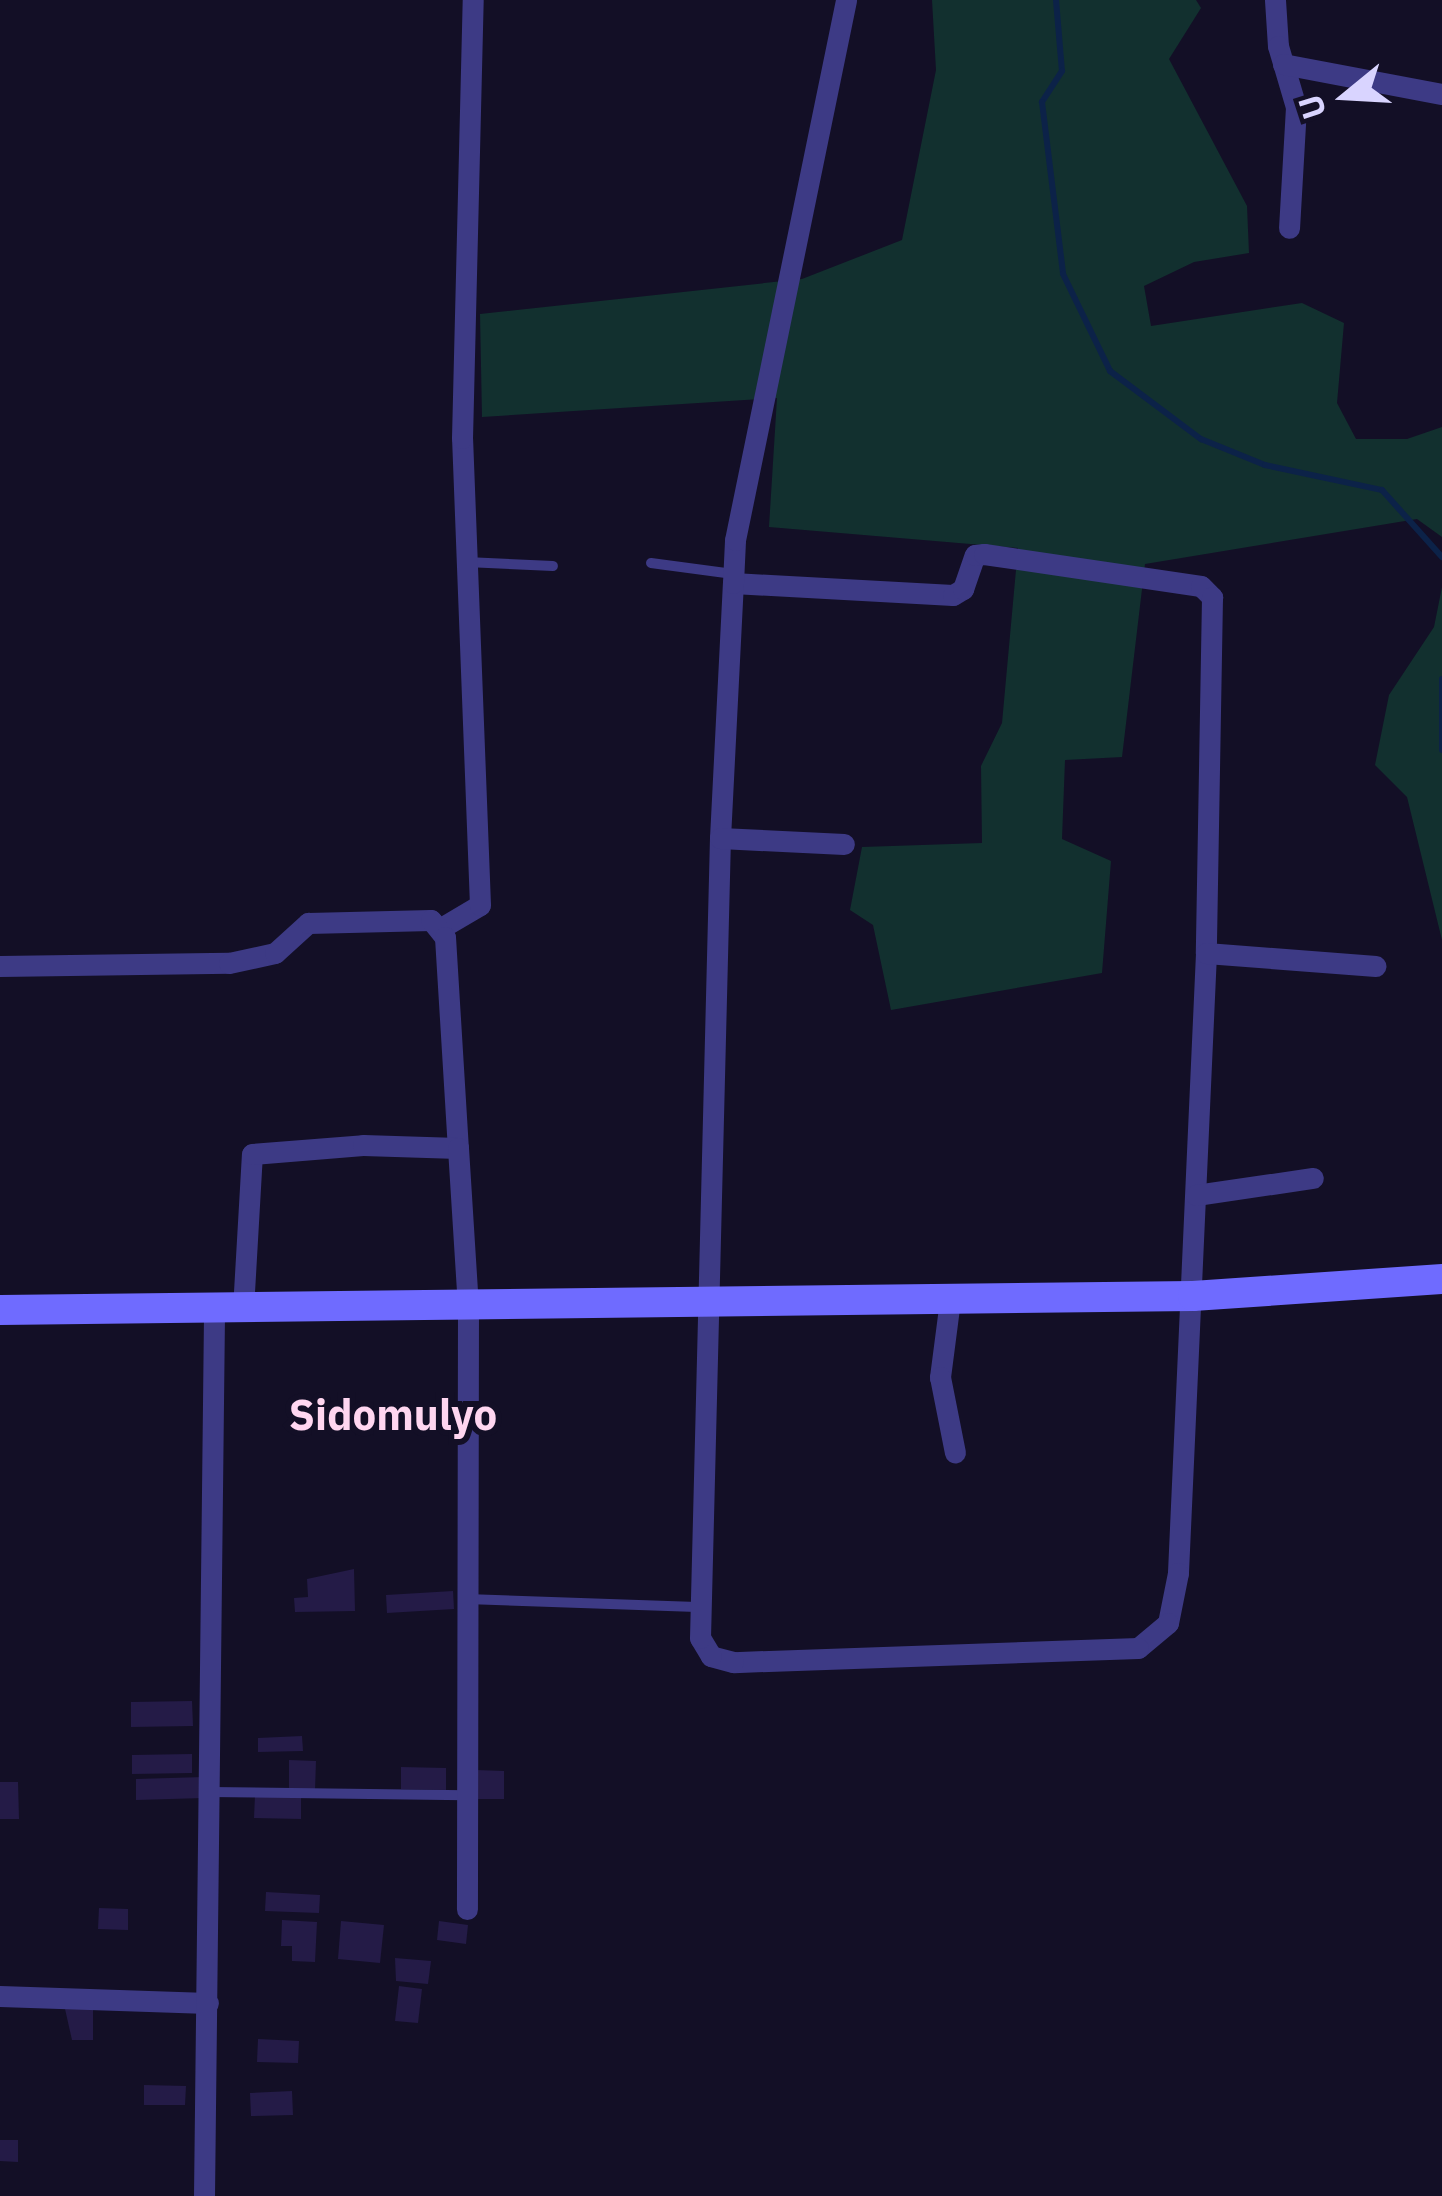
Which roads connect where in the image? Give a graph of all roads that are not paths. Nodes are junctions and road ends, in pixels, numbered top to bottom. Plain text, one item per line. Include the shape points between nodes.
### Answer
1 (472, 0) edge
2 (846, 0) edge
3 (1275, 0) edge
4 (1283, 64) junction
5 (1442, 94) edge
6 (1289, 228) dead end
7 (466, 562) junction
8 (651, 563) dead end
9 (553, 566) dead end
10 (733, 579) junction
11 (720, 838) junction
12 (844, 844) dead end
13 (441, 928) junction
14 (1206, 953) junction
15 (0, 966) edge
16 (1376, 966) dead end
17 (458, 1148) junction
18 (1312, 1178) dead end
19 (1196, 1195) junction
20 (1442, 1280) edge
21 (1193, 1297) junction
22 (712, 1300) junction
23 (950, 1300) junction
24 (228, 1308) junction
25 (468, 1309) junction
26 (0, 1310) edge
27 (955, 1453) dead end
28 (464, 1599) junction
29 (697, 1606) junction
30 (210, 1792) junction
31 (466, 1795) junction
32 (467, 1909) dead end
33 (0, 1996) edge
34 (208, 2003) junction
35 (204, 2196) edge

1 - 7 street
2 - 10 street via 743,492
3 - 4 street
4 - 5 street
4 - 6 street via 1296,107
7 - 9 lane
7 - 13 street via 480,905
8 - 10 lane
10 - 11 street
10 - 14 street via 953,595 975,555 984,554 1209,590 1215,612
11 - 12 street
11 - 22 street
13 - 15 street via 424,920 308,923 275,953 229,963
13 - 17 street
14 - 16 street
14 - 19 street
17 - 24 street via 252,1154
17 - 25 street
18 - 19 street
19 - 21 street
20 - 21 main road
21 - 23 main road
21 - 29 street via 1178,1574 1168,1623 1156,1638 1113,1653 734,1661 704,1648
22 - 23 main road
22 - 25 main road
22 - 29 street
23 - 27 street via 940,1378
24 - 25 main road
24 - 26 main road
24 - 30 street
25 - 28 street
28 - 29 lane
28 - 31 street
30 - 31 lane
30 - 34 street
31 - 32 street
33 - 34 street
34 - 35 street

